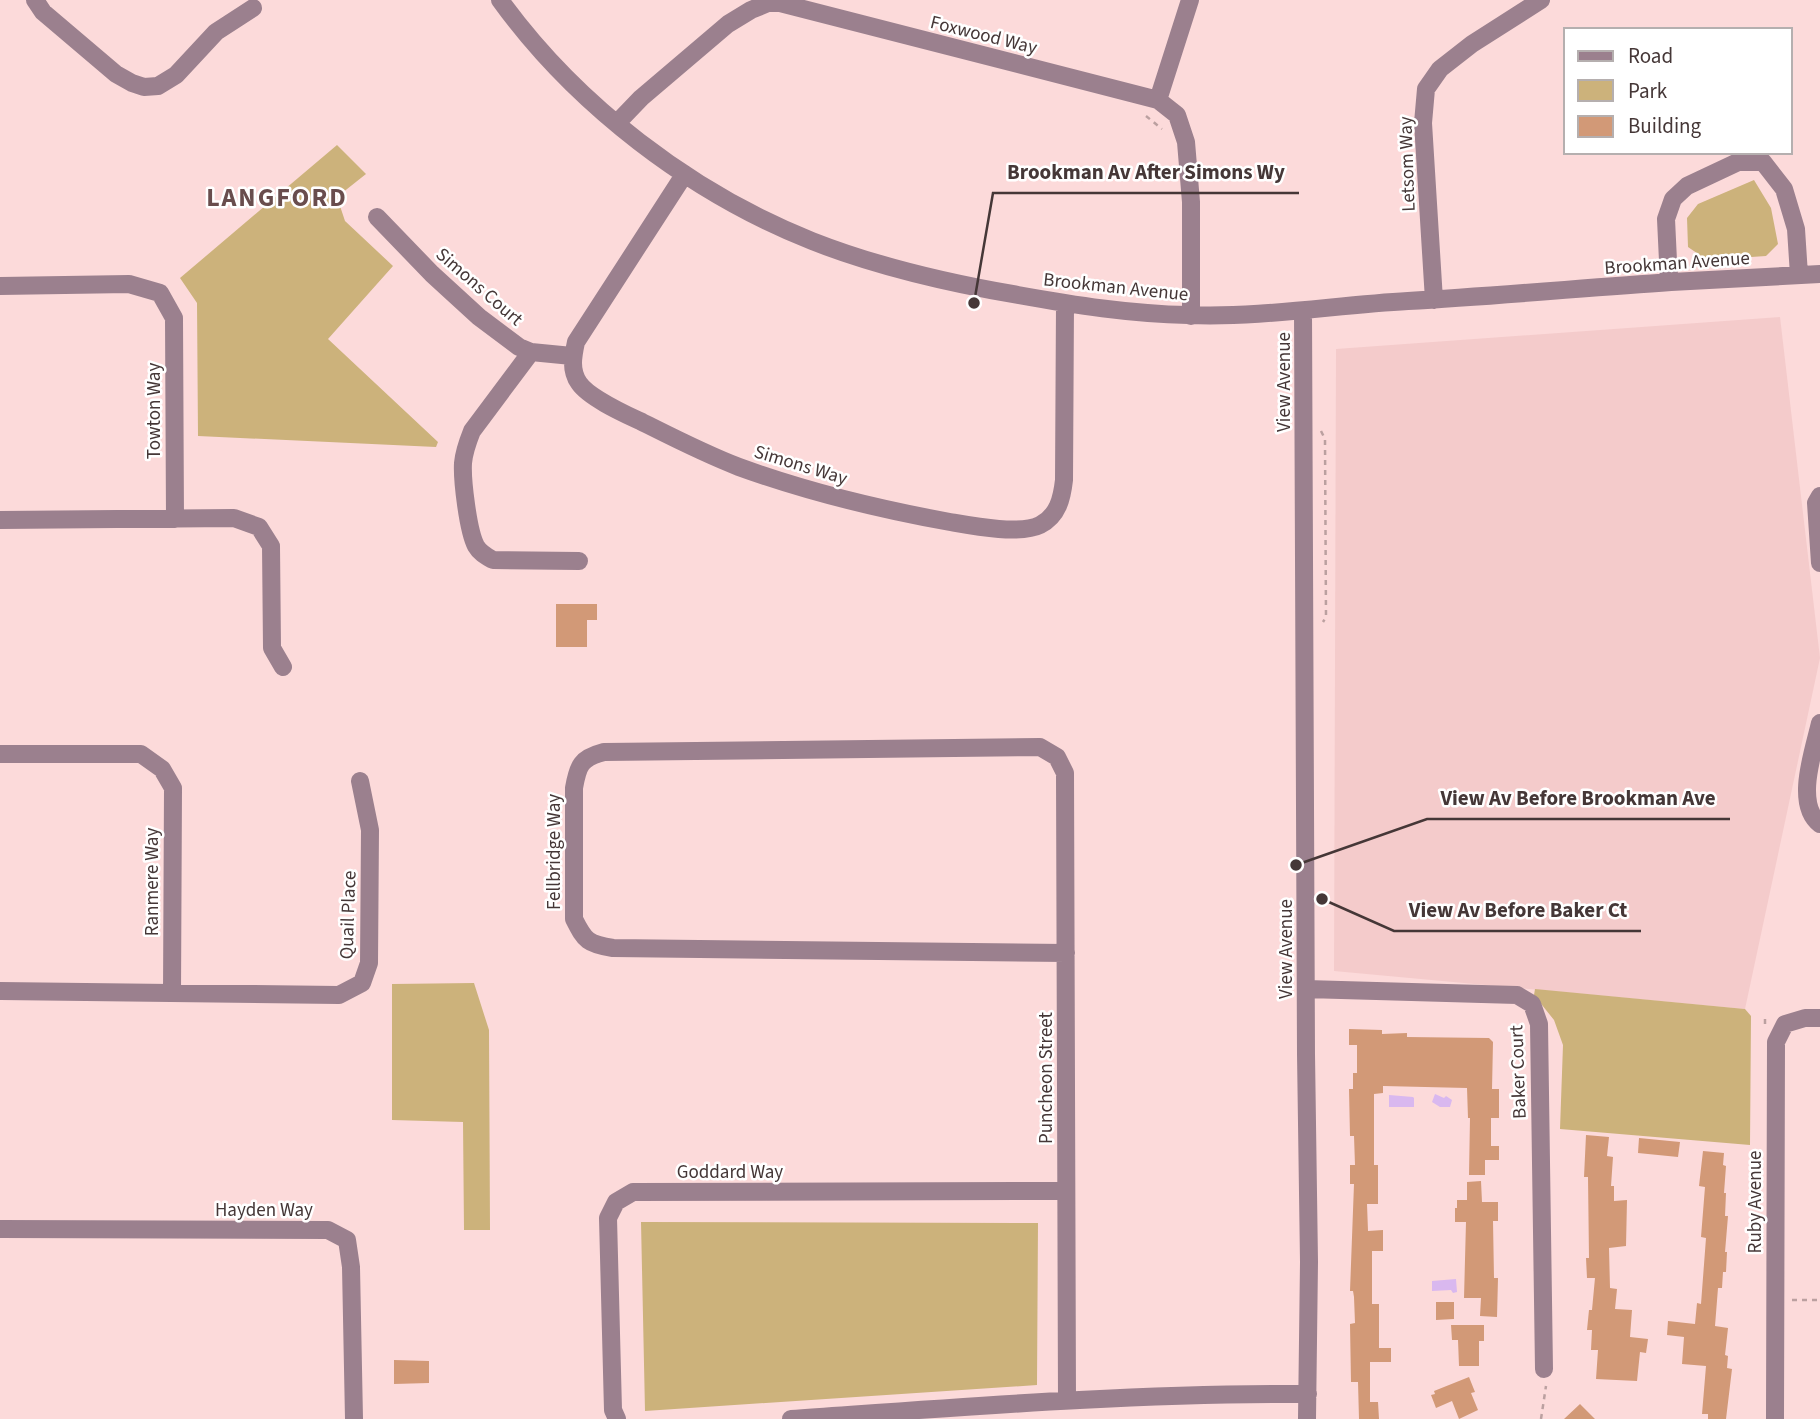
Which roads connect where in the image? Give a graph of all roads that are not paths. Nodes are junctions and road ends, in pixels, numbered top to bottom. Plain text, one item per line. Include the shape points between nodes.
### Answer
1 (35, 0) edge
2 (500, 0) edge
3 (1190, 0) edge
4 (1541, 0) edge
5 (253, 8) dead end
6 (1158, 100) junction
7 (617, 123) junction
8 (684, 175) junction
9 (377, 217) dead end
10 (1820, 274) edge
11 (1799, 275) junction
12 (1669, 282) junction
13 (0, 286) edge
14 (1434, 300) junction
15 (1065, 304) junction
16 (1303, 311) junction
17 (1191, 316) junction
18 (531, 352) junction
19 (572, 356) junction
20 (1820, 496) edge
21 (174, 519) junction
22 (0, 520) edge
23 (579, 561) dead end
24 (1820, 563) edge
25 (283, 667) dead end
26 (1820, 723) edge
27 (0, 754) edge
28 (1057, 757) joint
29 (360, 781) dead end
30 (1820, 824) edge
31 (1066, 953) junction
32 (1306, 989) junction
33 (0, 991) edge
34 (172, 992) junction
35 (1820, 1018) edge
36 (1066, 1191) junction
37 (0, 1229) edge
38 (1544, 1369) road end
39 (1308, 1394) junction
40 (1067, 1400) junction
41 (354, 1419) edge
42 (617, 1419) edge
43 (791, 1419) edge
44 (1307, 1419) edge
45 (1775, 1419) edge

1 - 5 street via 116,74 144,87 158,86 176,75 216,32
2 - 7 street, Brookman Avenue via 559,69
3 - 6 street
4 - 14 street, Letsom Way via 1472,44 1440,69 1426,89 1423,124
6 - 7 street, Foxwood Way via 768,3 729,24
6 - 17 street via 1177,115 1186,142
7 - 8 street, Brookman Avenue
8 - 15 street, Brookman Avenue via 763,219 858,257 950,283
8 - 19 street via 576,342
9 - 18 street, Simons Court via 479,317
10 - 11 street, Brookman Avenue
11 - 12 street, Brookman Avenue
11 - 12 street via 1796,229 1784,189 1763,162 1738,162 1687,186 1673,199 1666,219
12 - 14 street, Brookman Avenue
13 - 21 street, Towton Way via 129,284 160,293 174,318
14 - 16 street, Brookman Avenue
15 - 17 street, Brookman Avenue
15 - 19 street, Simons Way via 1062,500 1040,525 1022,529 982,528 891,511 738,467 620,412 593,394 580,384
16 - 17 street, Brookman Avenue
16 - 32 street, View Avenue
18 - 19 street, Simons Court
18 - 23 street via 472,431 467,446 463,479 472,535 483,555 493,560
20 - 24 street via 1816,503
21 - 22 street
21 - 25 street via 234,518 258,527 271,546 272,648
26 - 30 street via 1807,785 1808,805
27 - 34 street, Ranmere Way via 141,754 162,769 173,788
28 - 31 street, Puncheon Street via 1065,773
28 - 31 street, Fellbridge Way via 1040,747 604,752 588,756 578,768 574,788 574,919 583,937 613,948
29 - 34 street, Quail Place via 370,830 369,963 362,983 340,995
31 - 36 street, Puncheon Street
32 - 38 street, Baker Court via 1517,995 1532,1004 1539,1024
32 - 39 street, View Avenue
33 - 34 street
35 - 45 street, Ruby Avenue via 1785,1024 1776,1042
36 - 40 street, Puncheon Street
36 - 42 street, Goddard Way via 633,1192 616,1202 608,1218 613,1410
37 - 41 street, Hayden Way via 328,1230 346,1240 351,1267
39 - 40 street
39 - 44 street, View Avenue
40 - 43 street

